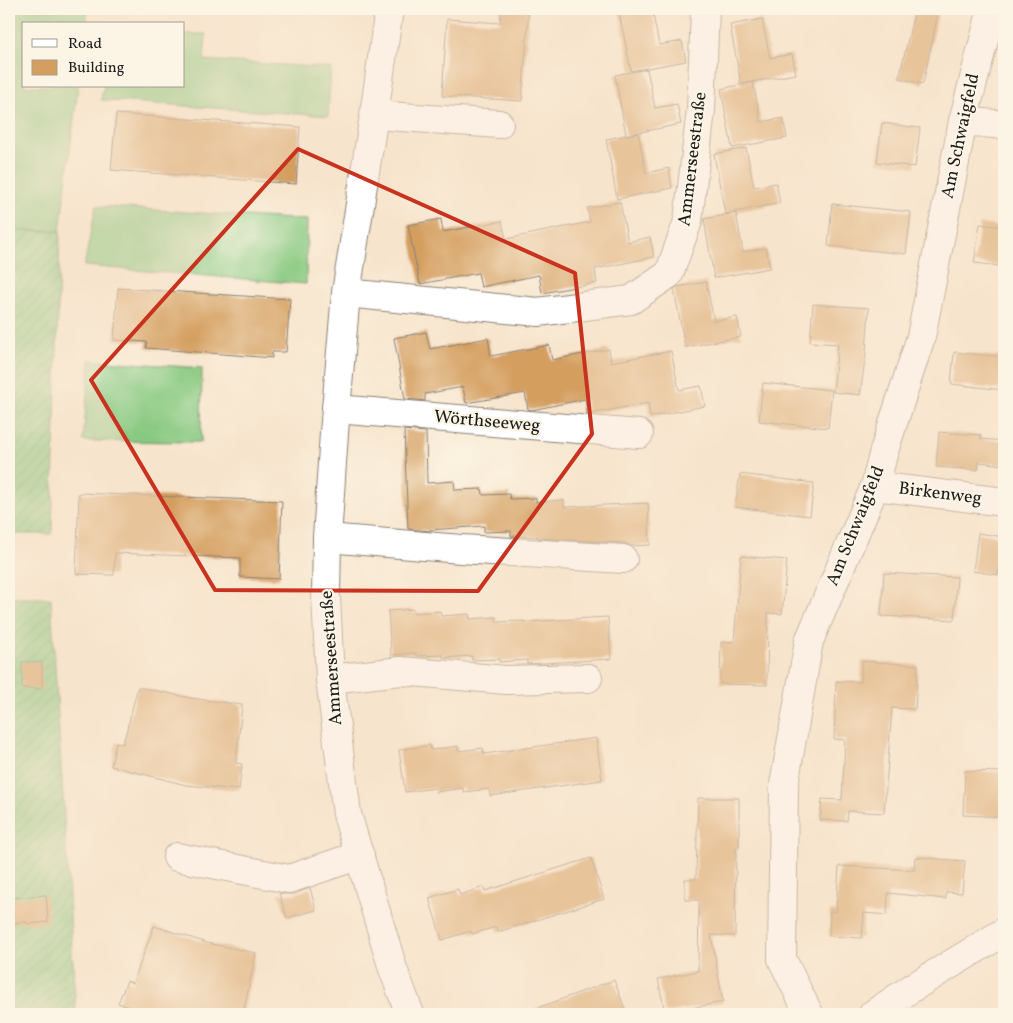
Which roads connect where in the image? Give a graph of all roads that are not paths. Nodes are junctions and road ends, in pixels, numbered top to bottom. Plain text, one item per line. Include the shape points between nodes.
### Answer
1 (389, 9) edge
2 (705, 9) edge
3 (992, 9) edge
4 (374, 115) junction
5 (962, 121) junction
6 (499, 124) dead end
7 (1004, 125) edge
8 (346, 293) junction
9 (336, 409) junction
10 (639, 434) dead end
11 (875, 486) junction
12 (1004, 502) edge
13 (327, 538) junction
14 (623, 559) dead end
15 (588, 678) dead end
16 (330, 679) junction
17 (360, 855) junction
18 (178, 857) dead end
19 (1004, 932) edge
20 (410, 1014) edge
21 (809, 1014) edge
22 (873, 1014) edge

1 - 4 street, Ammerseestraße
2 - 8 street, Ammerseestraße via 701,110 688,221 669,274 631,300 538,312
3 - 5 street, Am Schwaigfeld
4 - 6 street
4 - 8 street, Ammerseestraße
5 - 7 street
5 - 11 street, Am Schwaigfeld via 921,337
8 - 9 street, Ammerseestraße
9 - 10 street, Wörthseeweg
9 - 13 street, Ammerseestraße
11 - 12 street, Birkenweg
11 - 21 street, Am Schwaigfeld via 809,641 784,785 782,959
13 - 14 street
13 - 16 street, Ammerseestraße
15 - 16 street via 506,680 401,672
16 - 17 street, Ammerseestraße via 347,814
17 - 18 street via 290,879
17 - 20 street, Ammerseestraße
19 - 22 street

